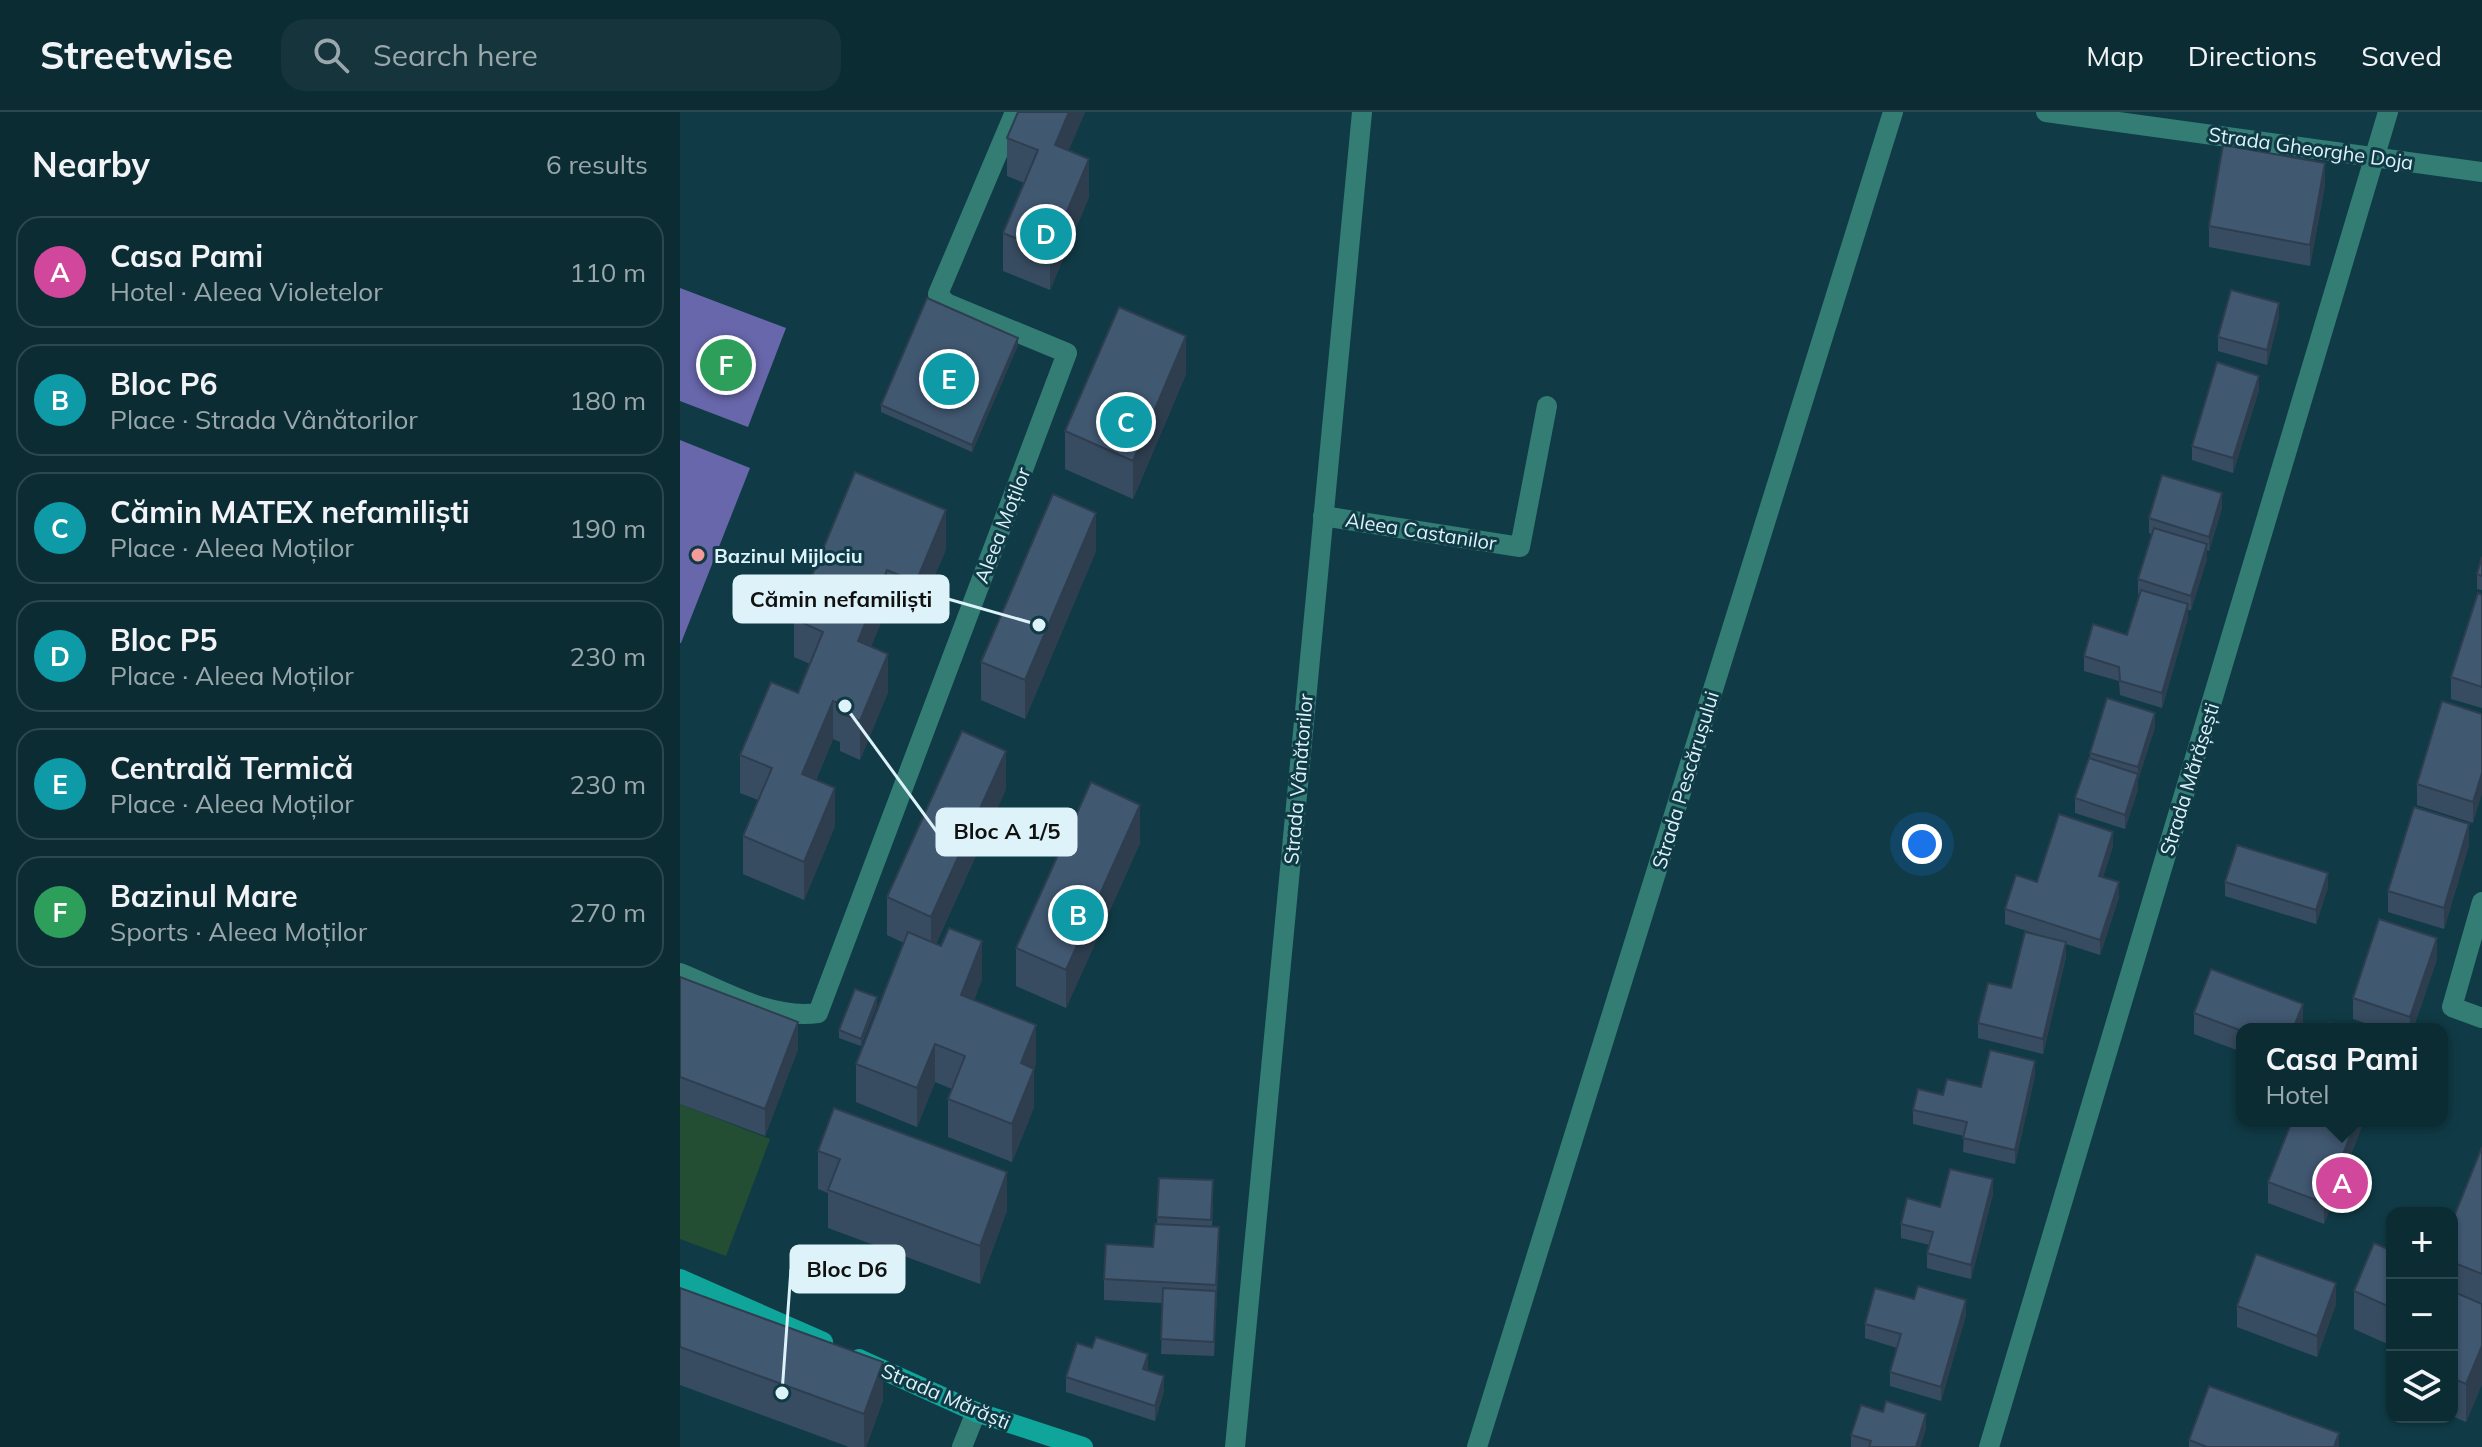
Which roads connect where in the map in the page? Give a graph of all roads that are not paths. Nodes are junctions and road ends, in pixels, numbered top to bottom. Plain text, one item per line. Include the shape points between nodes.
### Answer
1 (1015, 112) edge
2 (1362, 112) edge
3 (1893, 112) edge
4 (2046, 112) edge
5 (2388, 112) edge
6 (2375, 156) junction
7 (2482, 172) edge
8 (1547, 406) dead end
9 (1323, 516) junction
10 (2482, 902) edge
11 (680, 973) edge
12 (2482, 1018) edge
13 (680, 1279) edge
14 (976, 1412) junction
15 (962, 1447) edge
16 (1083, 1447) edge
17 (1235, 1447) edge
18 (1477, 1447) edge
19 (1989, 1447) edge

1 - 11 street, Aleea Moților via 938,294 946,303 1067,353 818,1013 776,1012
2 - 9 street, Strada Vânătorilor
3 - 18 street, Strada Pescărușului
4 - 6 street, Strada Gheorghe Doja
5 - 6 street, Strada Mărășești
6 - 7 street, Strada Gheorghe Doja
6 - 19 street, Strada Mărășești
8 - 9 street, Aleea Castanilor via 1520,547
9 - 17 street, Strada Vânătorilor
10 - 12 street via 2452,1007
13 - 14 main road, Strada Mărăști
14 - 15 street
14 - 16 main road, Strada Mărăști

